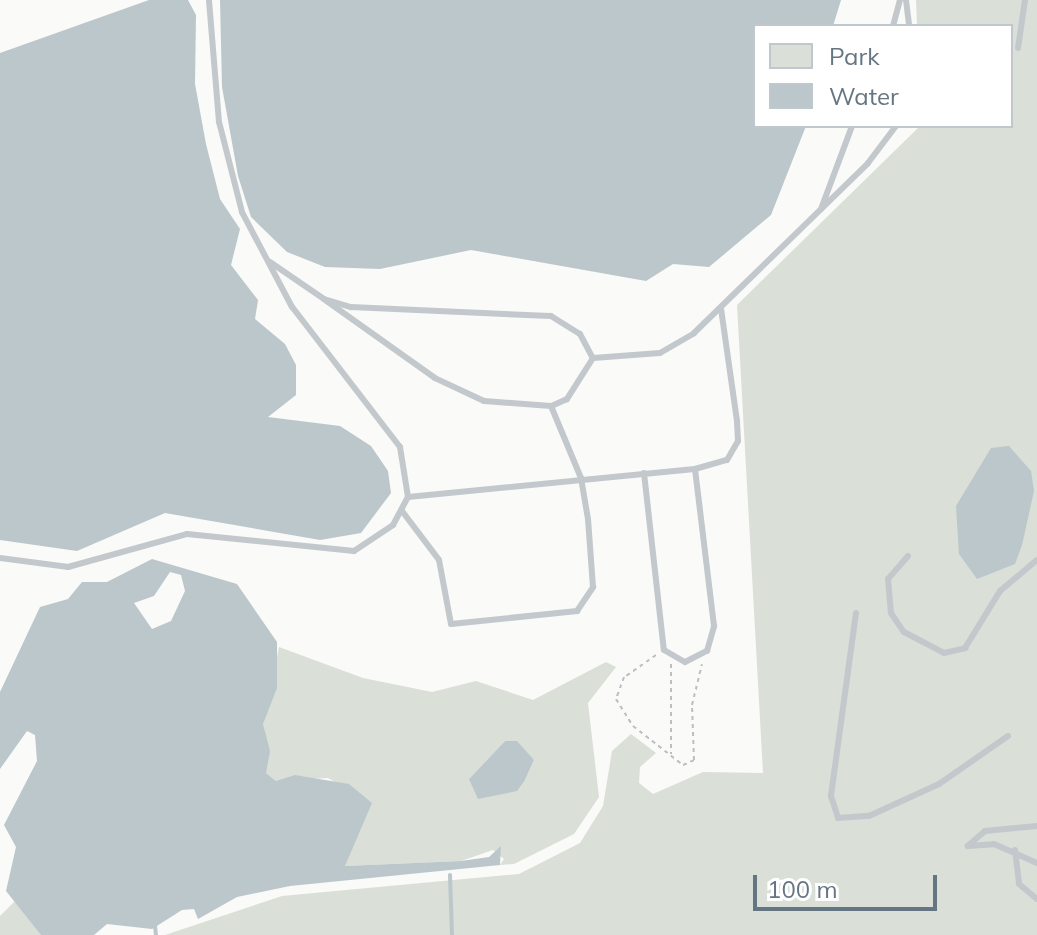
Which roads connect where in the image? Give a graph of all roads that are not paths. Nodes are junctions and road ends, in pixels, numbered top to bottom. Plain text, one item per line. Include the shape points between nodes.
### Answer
1 (209, 0) edge
2 (900, 0) edge
3 (906, 0) edge
4 (1025, 0) edge
5 (894, 24) edge
6 (909, 24) edge
7 (1018, 48) dead end
8 (851, 128) edge
9 (894, 128) edge
10 (821, 209) junction
11 (267, 260) junction
12 (324, 299) junction
13 (721, 309) junction
14 (593, 358) junction
15 (551, 406) junction
16 (695, 469) junction
17 (644, 473) junction
18 (581, 478) junction
19 (408, 497) junction
20 (402, 511) junction
21 (908, 556) dead end
22 (0, 558) edge
23 (1037, 560) edge
24 (856, 613) dead end
25 (1008, 736) dead end
26 (1037, 826) edge
27 (1015, 850) junction
28 (1037, 863) edge
29 (1037, 899) edge

1 - 11 lane via 223,146 242,212
2 - 5 lane
3 - 6 lane
4 - 7 lane
8 - 10 lane
9 - 10 lane
10 - 13 lane
11 - 12 lane
11 - 19 lane via 292,307 400,447
12 - 14 lane via 379,310 551,316 580,334
12 - 15 lane via 458,392 509,406
13 - 14 lane via 660,353
13 - 16 lane via 738,441 727,460
14 - 15 lane via 567,399
15 - 18 lane
16 - 17 lane
16 - 17 lane via 714,626 707,651 685,662 664,650
17 - 18 lane
18 - 19 lane
18 - 20 lane via 593,587 577,611 560,618 451,624 439,560
19 - 20 lane
20 - 22 lane via 376,541 354,551 187,534 68,567
21 - 23 lane via 888,579 891,613 904,632 944,653 965,648 1000,591
24 - 25 lane via 831,796 838,818 869,816 939,784
26 - 27 lane via 985,831 968,846
27 - 28 lane
27 - 29 lane via 1019,884

